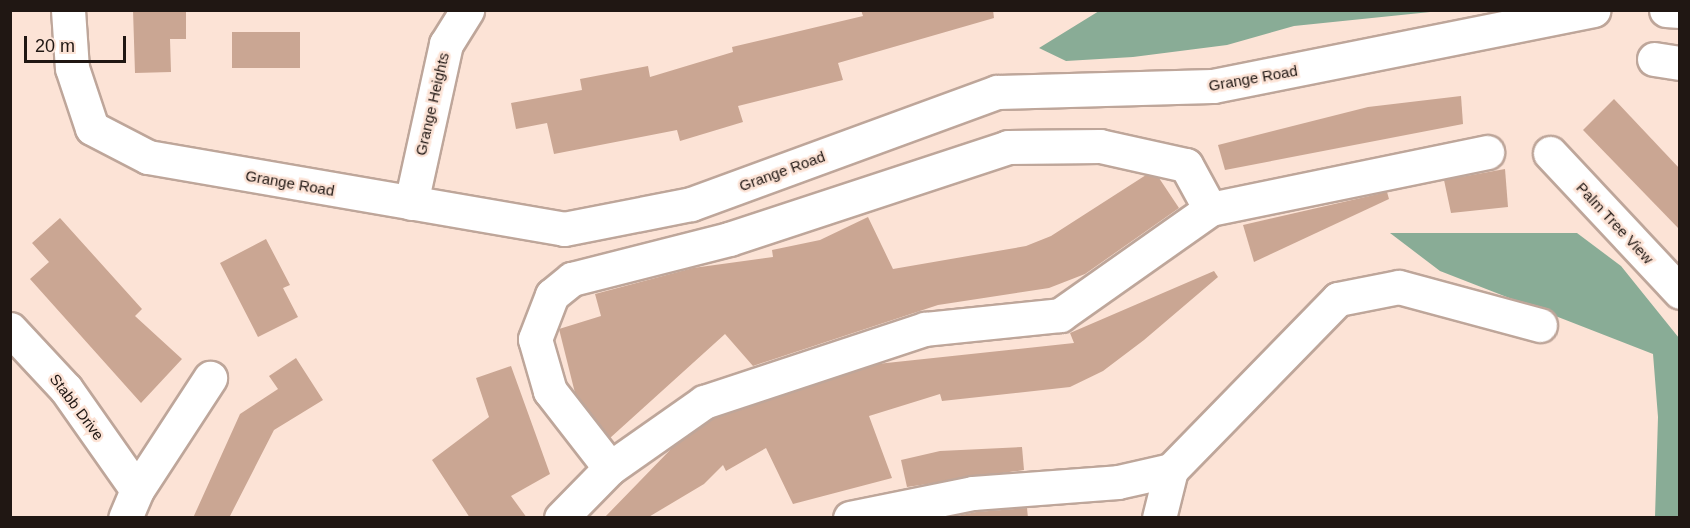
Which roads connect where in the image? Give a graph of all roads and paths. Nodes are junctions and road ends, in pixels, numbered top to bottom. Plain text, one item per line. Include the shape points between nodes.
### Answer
1 (68, 10) edge
2 (467, 10) edge
3 (1593, 10) edge
4 (1666, 10) edge
5 (1680, 11) edge
6 (1487, 152) dead end
7 (1550, 153) dead end
8 (411, 203) junction
9 (1210, 208) junction
10 (1680, 292) edge
11 (1540, 325) dead end
12 (10, 329) edge
13 (210, 378) dead end
14 (610, 468) junction
15 (1171, 470) junction
16 (131, 504) edge
17 (561, 518) edge
18 (850, 518) edge
19 (1159, 518) edge

1 - 8 street, Grange Road via 72,68 92,128 148,156
2 - 8 street, Grange Heights via 446,44
3 - 8 street, Grange Road via 1214,86 997,92 691,204 564,230
4 - 5 street
6 - 9 street
7 - 10 street, Palm Tree View
9 - 14 street via 1060,315 925,329 834,357 704,402
9 - 14 street via 1186,165 1100,146 1008,147 729,239 572,279 552,295 536,339 550,391
11 - 15 street via 1399,287 1338,299
12 - 16 street, Stabb Drive via 66,388
13 - 16 street, Stabb Drive
14 - 17 street
15 - 18 street via 1118,482 973,493
15 - 19 street

